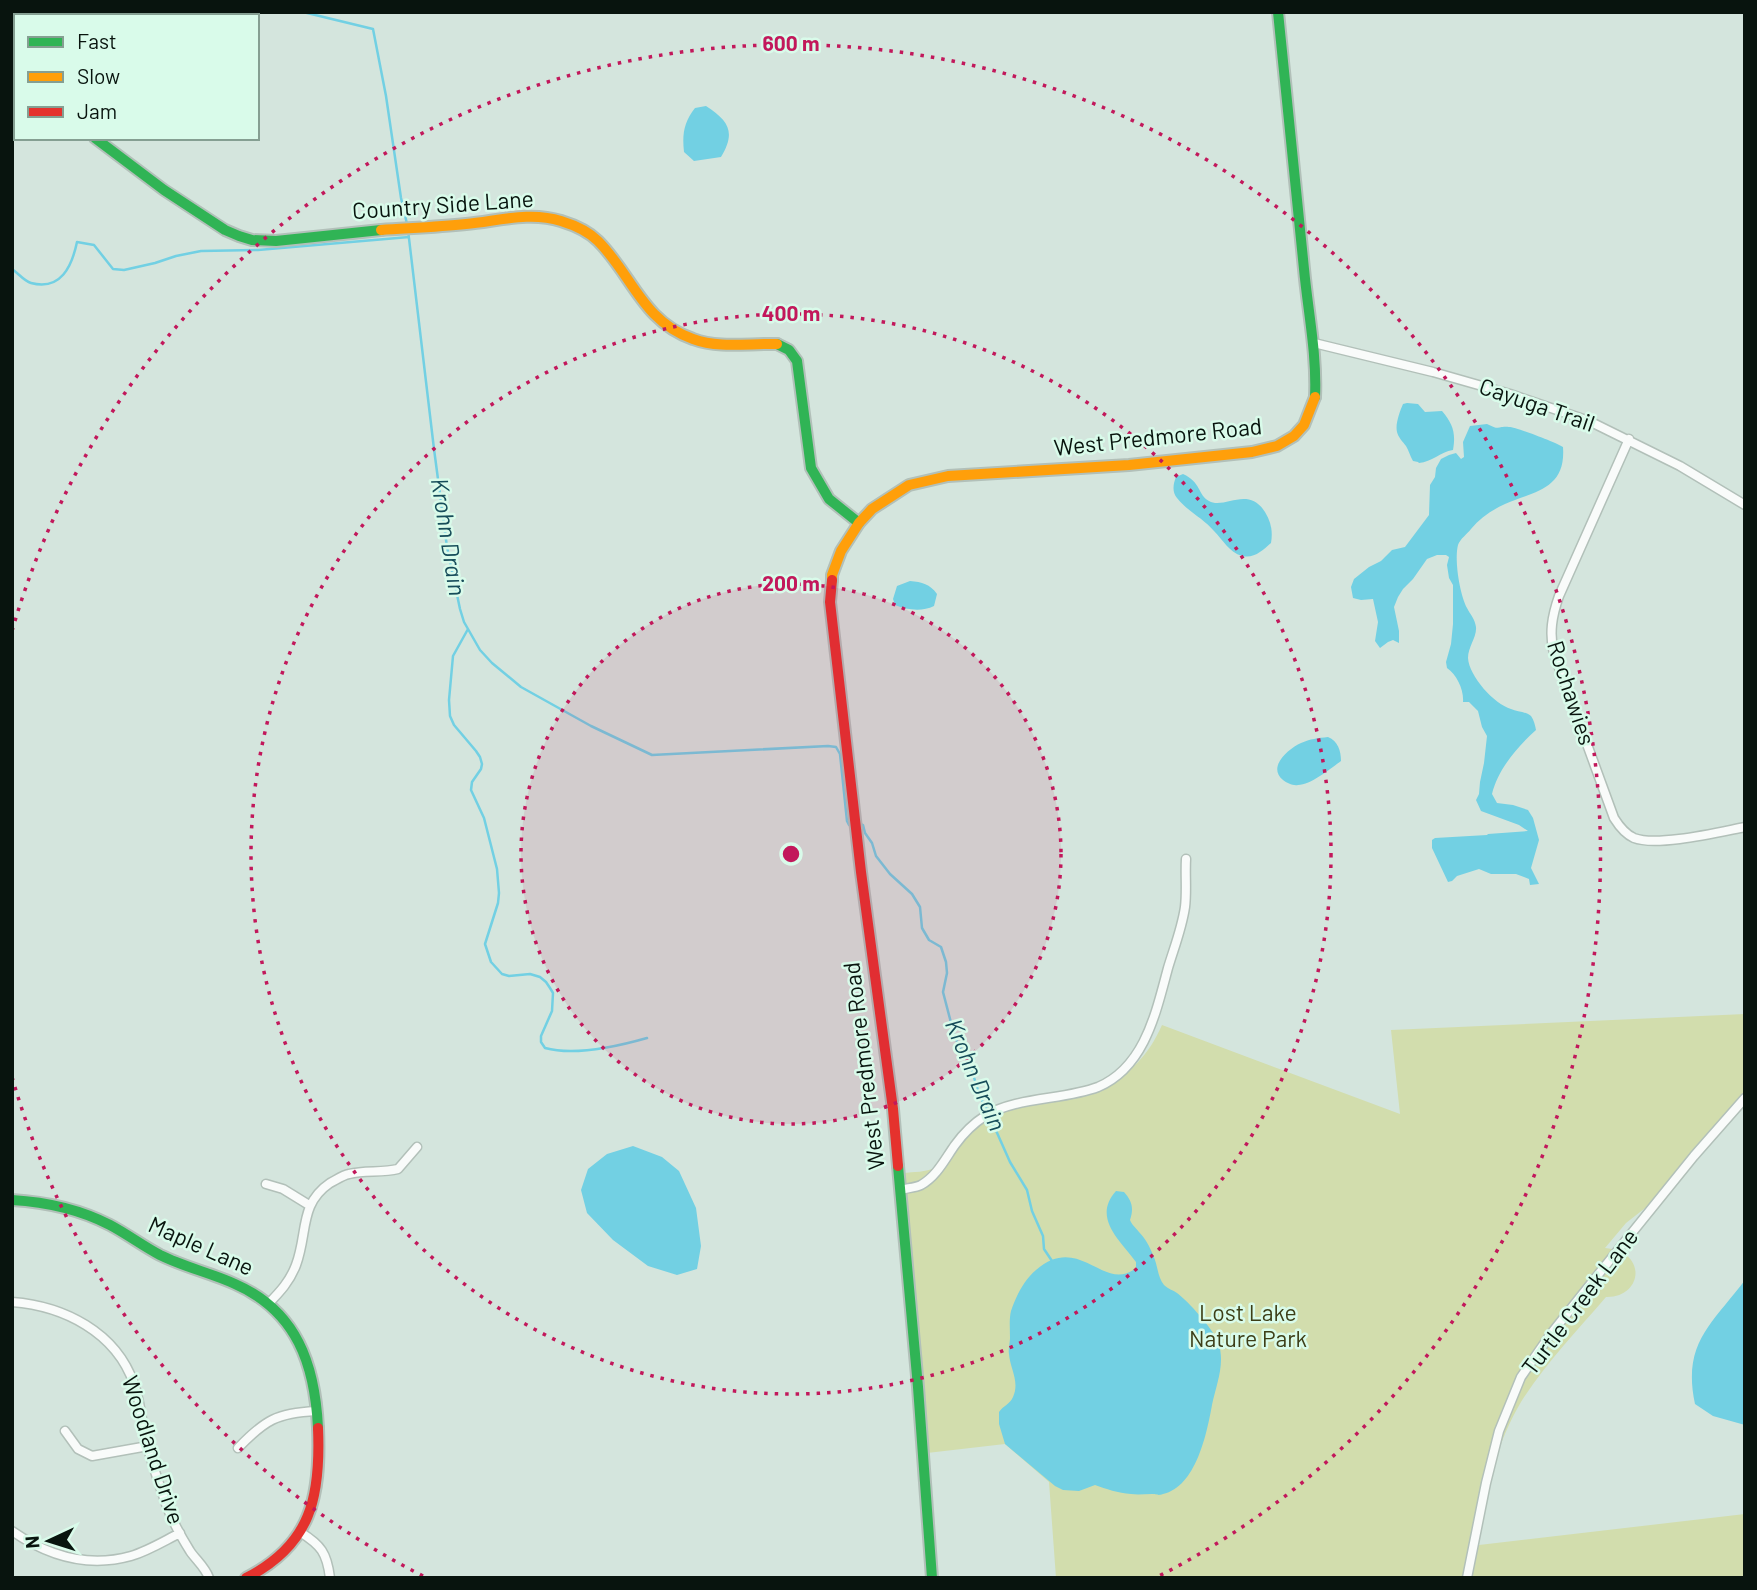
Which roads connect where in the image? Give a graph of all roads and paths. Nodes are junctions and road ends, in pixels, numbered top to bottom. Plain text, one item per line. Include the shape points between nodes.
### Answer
1 (1278, 12) edge
2 (98, 140) edge
3 (1314, 343) junction
4 (1629, 439) junction
5 (1745, 505) edge
6 (859, 523) junction
7 (1745, 827) edge
8 (1186, 859) dead end
9 (1745, 1098) edge
10 (417, 1147) dead end
11 (266, 1184) dead end
12 (900, 1190) junction
13 (12, 1200) edge
14 (309, 1205) junction
15 (12, 1301) edge
16 (268, 1304) junction
17 (316, 1411) junction
18 (65, 1431) dead end
19 (148, 1446) junction
20 (238, 1448) dead end
21 (12, 1531) edge
22 (300, 1532) junction
23 (180, 1533) junction
24 (209, 1578) edge
25 (246, 1578) edge
26 (330, 1578) edge
27 (932, 1578) edge
28 (1466, 1578) edge

1 - 3 street, West Predmore Road
2 - 6 street, Country Side Lane via 183,204 248,239 279,241 540,217 587,233 607,252 640,301 668,327 691,339 721,345 776,344 791,351 797,360 811,468 829,499
3 - 4 street, Cayuga Trail via 1510,394
3 - 6 street, West Predmore Road via 1312,408 1294,436 1277,446 1132,465 948,476 909,485
4 - 5 street, Cayuga Trail
4 - 7 street, Rochawies via 1556,605 1551,634 1554,654 1620,828 1633,838 1662,841
6 - 12 street, West Predmore Road via 832,575 830,602
8 - 12 street via 1185,906 1164,985 1148,1035 1124,1070 1082,1092 988,1114 957,1142 937,1172 920,1186
9 - 28 street, Turtle Creek Lane via 1593,1281 1521,1377 1499,1431
10 - 14 street via 398,1169 348,1174 317,1193
11 - 14 street
12 - 27 street, West Predmore Road
13 - 16 street, Maple Lane via 83,1212 147,1249 240,1285
14 - 16 street via 295,1268
15 - 19 street, Woodland Drive via 70,1315 109,1343 134,1383
16 - 17 street, Maple Lane via 291,1327 302,1348
17 - 20 street via 282,1415
17 - 22 street, Maple Lane via 318,1474
18 - 19 street via 78,1449 92,1457
19 - 23 street, Woodland Drive
21 - 23 street via 60,1556 87,1561 131,1556
22 - 25 street, Maple Lane via 283,1553
22 - 26 street via 323,1550
23 - 24 street, Woodland Drive

